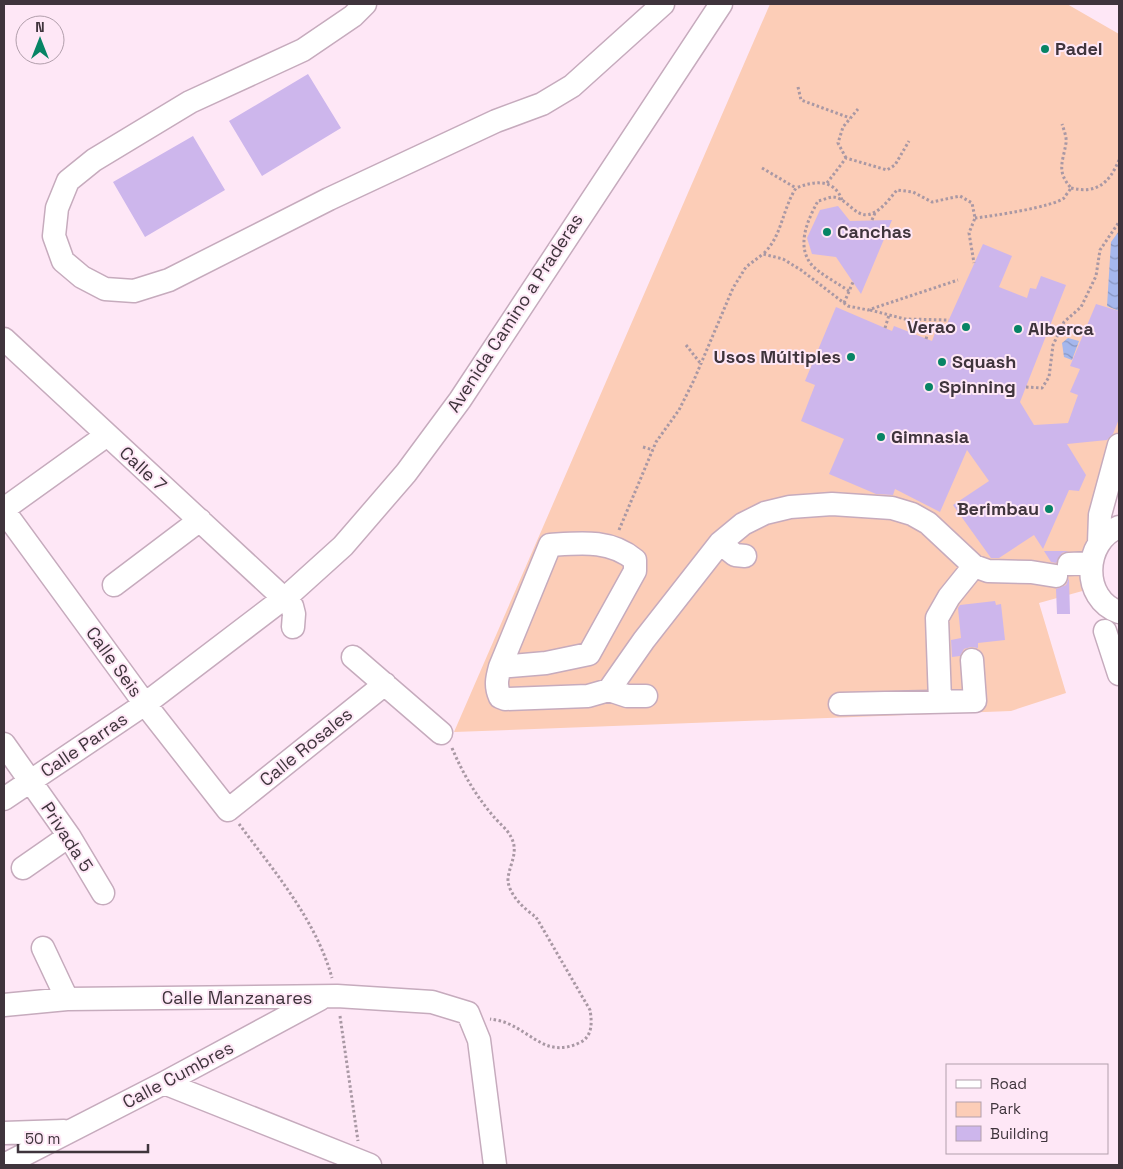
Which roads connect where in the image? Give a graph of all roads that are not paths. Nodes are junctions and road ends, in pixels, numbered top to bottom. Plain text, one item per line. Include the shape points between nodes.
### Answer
1 (365, 4) edge
2 (663, 4) edge
3 (721, 4) edge
4 (4, 339) edge
5 (107, 435) junction
6 (1119, 445) edge
7 (4, 510) edge
8 (200, 520) junction
9 (1119, 527) edge
10 (720, 544) junction
11 (744, 556) dead end
12 (974, 566) junction
13 (1076, 566) junction
14 (114, 585) dead end
15 (282, 599) junction
16 (1109, 622) edge
17 (293, 627) dead end
18 (353, 657) dead end
19 (972, 660) dead end
20 (500, 667) junction
21 (1119, 674) edge
22 (385, 684) junction
23 (609, 690) junction
24 (646, 696) dead end
25 (940, 701) junction
26 (145, 704) junction
27 (840, 704) dead end
28 (441, 733) road end
29 (4, 744) edge
30 (30, 782) junction
31 (4, 799) edge
32 (228, 810) joint
33 (70, 836) junction
34 (23, 868) dead end
35 (103, 893) dead end
36 (43, 948) dead end
37 (323, 997) junction
38 (67, 999) junction
39 (4, 1005) edge
40 (164, 1083) junction
41 (70, 1131) junction
42 (4, 1133) edge
43 (4, 1165) edge
44 (370, 1165) edge
45 (495, 1165) edge

1 - 2 street via 303,50 190,102 94,160 68,181 57,208 54,236 63,261 82,278 105,289 134,291 169,280 355,186 542,104 572,86
3 - 15 street, Avenida Camino a Praderas via 460,400 406,473 343,546
4 - 5 street, Calle 7
5 - 7 street
5 - 8 street, Calle 7
6 - 13 street via 1100,515
7 - 26 street, Calle Seis
8 - 14 street
8 - 15 street, Calle 7
9 - 13 street
10 - 11 street via 735,555
10 - 12 street via 743,524 790,506 832,504 892,508 928,523
10 - 23 street
12 - 13 street via 988,571 1031,572
12 - 25 street via 937,618
13 - 16 street via 1113,610
15 - 17 street, Calle 7 via 292,606
15 - 26 street, Calle Parras
16 - 21 street
18 - 22 street
19 - 25 street via 975,701
20 - 20 street via 550,545 595,543 630,556 636,565 589,654 546,663
20 - 23 street via 497,691 505,699 588,696
22 - 28 street
22 - 32 street, Calle Rosales
23 - 24 street via 628,696
25 - 27 street
26 - 30 street, Calle Parras
26 - 32 street, Calle Seis
29 - 30 street, Privada 5
30 - 31 street, Calle Parras
30 - 33 street, Privada 5
33 - 34 street
33 - 35 street, Privada 5
36 - 38 street
37 - 38 street, Calle Manzanares
37 - 40 street, Calle Cumbres
37 - 45 street, Calle Manzanares via 432,1002 468,1013 479,1040
38 - 39 street, Calle Manzanares
40 - 41 street, Calle Cumbres
40 - 44 street
41 - 42 street
41 - 43 street, Calle Cumbres

